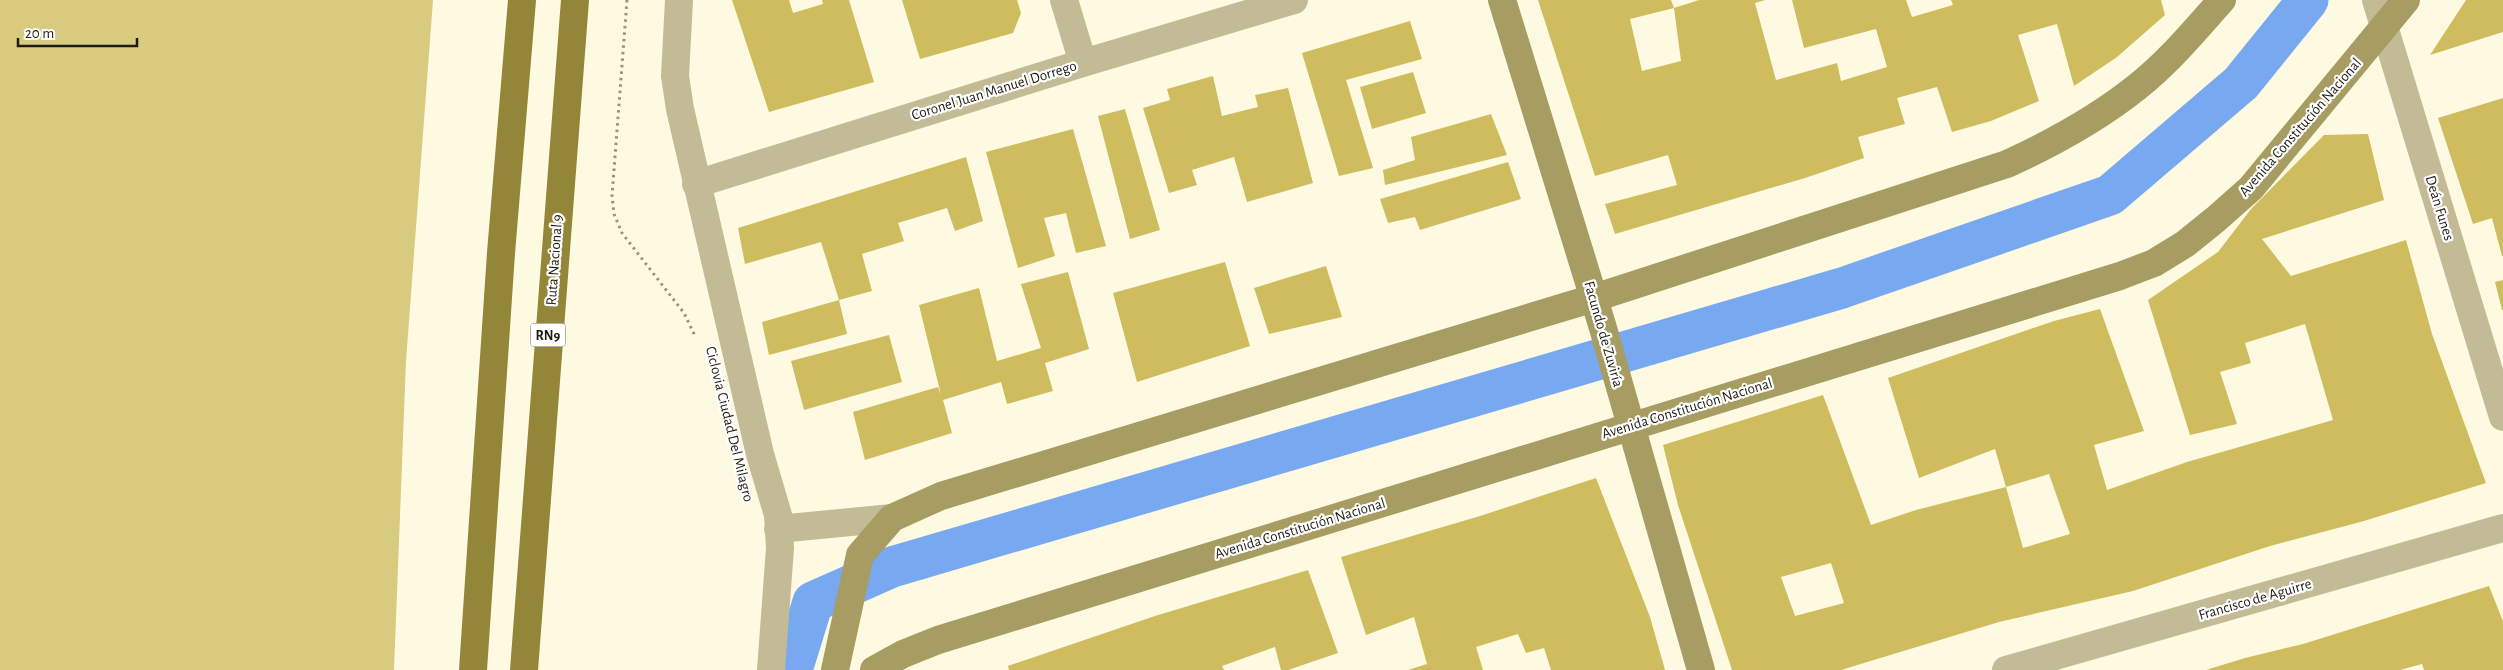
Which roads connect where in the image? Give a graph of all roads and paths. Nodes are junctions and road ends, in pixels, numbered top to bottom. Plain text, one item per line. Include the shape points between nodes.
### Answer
1 (522, 0) edge
2 (575, 0) edge
3 (627, 0) edge
4 (679, 0) edge
5 (1064, 0) edge
6 (1294, 0) edge
7 (1502, 0) edge
8 (2222, 0) edge
9 (2376, 0) edge
10 (2406, 0) edge
11 (2385, 28) junction
12 (1083, 63) junction
13 (696, 184) junction
14 (1594, 298) junction
15 (696, 338) dead end
16 (2503, 416) edge
17 (1631, 426) junction
18 (892, 518) junction
19 (778, 528) junction
20 (2503, 528) edge
21 (837, 659) edge
22 (473, 670) edge
23 (524, 670) edge
24 (771, 670) edge
25 (874, 670) edge
26 (1701, 670) edge
27 (2006, 670) edge

1 - 22 main road
2 - 23 main road, Ruta Nacional 9 / RN9
3 - 15 path, Ciclovia Ciudad Del Milagro via 612,196 614,214 622,233 684,313
4 - 13 street via 675,76
5 - 12 street
6 - 12 street, Coronel Juan Manuel Dorrego
7 - 14 main road, Facundo de Zuviría
8 - 14 main road via 2139,86 2049,145 2007,164
9 - 11 street, Deán Funes
10 - 11 main road, Avenida Constitución Nacional
11 - 16 street, Deán Funes
11 - 17 main road, Avenida Constitución Nacional via 2251,188 2216,220 2154,264
12 - 13 street, Coronel Juan Manuel Dorrego
13 - 19 street via 760,454 778,515
14 - 17 main road, Facundo de Zuviría
14 - 18 main road via 941,496
17 - 25 main road, Avenida Constitución Nacional via 938,640
17 - 26 main road, Facundo de Zuviría
18 - 19 street
18 - 21 main road via 860,556
19 - 24 street via 780,548
20 - 27 street, Francisco de Aguirre

